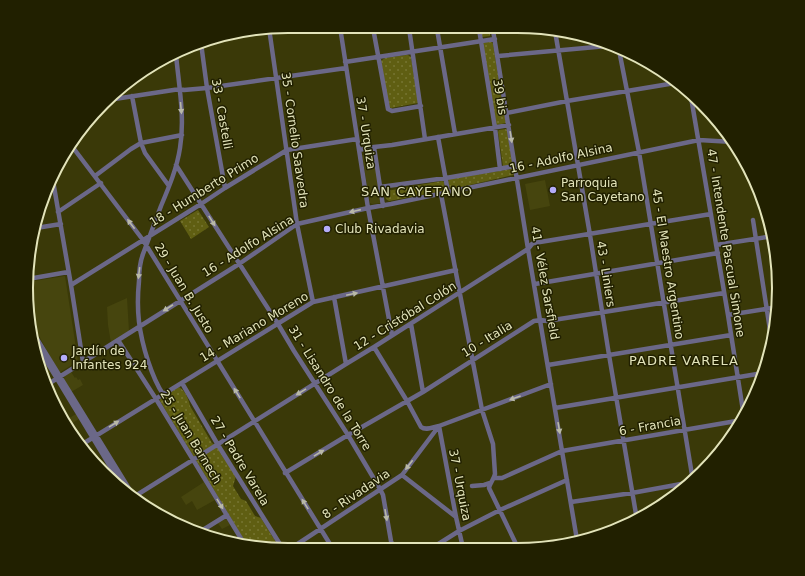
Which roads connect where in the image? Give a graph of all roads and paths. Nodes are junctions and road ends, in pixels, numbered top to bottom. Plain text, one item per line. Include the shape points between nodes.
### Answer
1 (341, 33) edge
2 (374, 33) edge
3 (410, 33) edge
4 (438, 33) edge
5 (480, 33) edge
6 (494, 33) edge
7 (270, 34) edge
8 (556, 36) edge
9 (495, 39) junction
10 (481, 41) junction
11 (440, 47) junction
12 (598, 47) edge
13 (202, 48) edge
14 (558, 50) junction
15 (413, 52) junction
16 (620, 54) edge
17 (498, 56) junction
18 (176, 58) edge
19 (378, 58) junction
20 (345, 62) junction
21 (346, 68) junction
22 (277, 78) junction
23 (669, 84) edge
24 (207, 88) junction
25 (180, 89) junction
26 (627, 91) junction
27 (132, 96) junction
28 (118, 98) edge
29 (567, 101) junction
30 (692, 103) edge
31 (421, 106) junction
32 (507, 113) junction
33 (509, 125) junction
34 (495, 128) junction
35 (455, 134) junction
36 (182, 135) junction
37 (438, 137) junction
38 (357, 139) junction
39 (426, 139) junction
40 (699, 140) junction
41 (726, 142) edge
42 (141, 143) junction
43 (374, 147) junction
44 (74, 149) edge
45 (287, 150) junction
46 (359, 150) junction
47 (639, 152) junction
48 (176, 165) junction
49 (578, 165) junction
50 (515, 166) junction
51 (500, 169) junction
52 (95, 176) junction
53 (446, 178) junction
54 (517, 178) junction
55 (101, 184) junction
56 (54, 186) edge
57 (169, 186) junction
58 (380, 187) junction
59 (225, 188) junction
60 (448, 192) junction
61 (441, 194) junction
62 (201, 204) junction
63 (383, 206) junction
64 (368, 208) junction
65 (58, 212) junction
66 (711, 214) junction
67 (753, 220) dead end
68 (61, 224) junction
69 (297, 224) junction
70 (651, 224) junction
71 (41, 227) edge
72 (151, 235) junction
73 (590, 235) junction
74 (767, 237) edge
75 (756, 239) junction
76 (143, 240) junction
77 (716, 245) junction
78 (147, 246) junction
79 (528, 249) junction
80 (718, 253) junction
81 (658, 263) junction
82 (239, 264) junction
83 (456, 270) junction
84 (68, 272) junction
85 (596, 275) junction
86 (34, 278) edge
87 (535, 284) junction
88 (71, 285) junction
89 (383, 287) junction
90 (460, 293) junction
91 (724, 293) junction
92 (334, 298) junction
93 (180, 301) junction
94 (313, 302) junction
95 (664, 303) junction
96 (771, 308) edge
97 (767, 309) junction
98 (602, 312) junction
99 (728, 315) junction
100 (541, 320) junction
101 (278, 324) junction
102 (411, 324) junction
103 (769, 325) edge
104 (139, 327) junction
105 (731, 334) junction
106 (392, 335) junction
107 (118, 340) junction
108 (671, 345) junction
109 (40, 346) edge
110 (374, 347) junction
111 (42, 352) edge
112 (609, 355) junction
113 (473, 360) junction
114 (83, 362) junction
115 (217, 362) junction
116 (346, 364) junction
117 (548, 365) junction
118 (757, 375) edge
119 (738, 377) junction
120 (58, 378) junction
121 (51, 382) edge
122 (182, 383) junction
123 (315, 383) junction
124 (551, 384) junction
125 (677, 387) junction
126 (423, 392) junction
127 (163, 394) junction
128 (616, 398) junction
129 (156, 399) junction
130 (408, 401) junction
131 (743, 407) edge
132 (555, 408) junction
133 (482, 410) junction
134 (735, 421) edge
135 (254, 422) junction
136 (439, 426) junction
137 (685, 430) junction
138 (348, 435) junction
139 (94, 437) junction
140 (623, 441) junction
141 (85, 442) edge
142 (218, 445) junction
143 (562, 451) junction
144 (193, 460) junction
145 (285, 473) junction
146 (692, 473) edge
147 (402, 475) junction
148 (494, 478) junction
149 (567, 480) junction
150 (122, 481) edge
151 (490, 484) junction
152 (679, 485) edge
153 (472, 486) dead end
154 (380, 489) junction
155 (138, 494) edge
156 (632, 494) junction
157 (571, 502) junction
158 (500, 510) junction
159 (636, 514) edge
160 (226, 515) junction
161 (456, 517) junction
162 (205, 529) edge
163 (320, 529) junction
164 (459, 530) junction
165 (576, 536) edge
166 (241, 539) edge
167 (279, 542) edge
168 (299, 543) edge
169 (329, 543) edge
170 (392, 543) edge
171 (440, 543) edge
172 (462, 543) edge
173 (516, 543) edge

1 - 20 street, 37 - Urquiza
2 - 19 street
3 - 15 street
4 - 11 street
5 - 10 street, 39 bis
6 - 9 street, 41 - Vélez Sarsfield
7 - 22 street, 35 - Cornelio Saavedra
8 - 14 street, 43 - Liniers
9 - 10 street
9 - 17 street, 41 - Vélez Sarsfield
10 - 11 street
10 - 34 street, 39 bis
11 - 15 street
11 - 35 street
12 - 14 street
13 - 24 street, 33 - Castelli
14 - 17 street
14 - 29 street, 43 - Liniers
15 - 19 street
15 - 31 street
16 - 26 street, 45 - El Maestro Argentino
17 - 32 street, 41 - Vélez Sarsfield
18 - 25 street
19 - 20 street
19 - 31 street via 388,109 392,111
20 - 21 street, 37 - Urquiza
21 - 22 street
21 - 38 street, 37 - Urquiza
22 - 24 street
22 - 45 street, 35 - Cornelio Saavedra
23 - 26 street
24 - 25 street
24 - 59 street, 33 - Castelli
25 - 27 street
25 -> 36 street
26 - 29 street
26 - 47 street, 45 - El Maestro Argentino
27 - 28 street
27 - 42 street
29 - 32 street
29 - 49 street, 43 - Liniers
30 - 40 street, 47 - Intendente Pascual Simone
31 - 39 street
32 - 33 street, 41 - Vélez Sarsfield
33 - 34 street
33 -> 50 street, 41 - Vélez Sarsfield
34 - 35 street
34 - 51 street, 39 bis
35 - 37 street
36 - 42 street
36 - 48 street
37 - 39 street
37 - 53 street
38 - 45 street, 18 - Humberto Primo
38 - 46 street, 37 - Urquiza
39 - 43 street
40 - 41 street, 16 - Adolfo Alsina
40 - 47 street, 16 - Adolfo Alsina
40 - 66 street, 47 - Intendente Pascual Simone
42 - 52 street
42 - 57 street via 145,153
43 - 46 street
43 - 58 street
44 - 52 street, 29 - Juan B. Justo
45 - 59 street, 18 - Humberto Primo
45 - 69 street, 35 - Cornelio Saavedra
46 - 64 street, 37 - Urquiza
47 - 49 street, 16 - Adolfo Alsina
47 - 70 street, 45 - El Maestro Argentino
48 - 57 street
48 - 62 street, 31 - Lisandro de la Torre
49 - 54 street, 16 - Adolfo Alsina
49 - 73 street, 43 - Liniers
50 - 51 street
50 - 54 street, 41 - Vélez Sarsfield
51 - 53 street
52 - 55 street, 29 - Juan B. Justo
53 - 58 street
53 - 60 street
54 - 60 street, 16 - Adolfo Alsina
54 - 79 street, 41 - Vélez Sarsfield
55 - 65 street
76 -> 55 street, 29 - Juan B. Justo
56 - 65 street
57 - 72 street
58 - 63 street
59 - 62 street, 18 - Humberto Primo
60 - 61 street, 16 - Adolfo Alsina
61 - 63 street, 16 - Adolfo Alsina
61 - 83 street
62 - 72 street, 18 - Humberto Primo
62 -> 82 street, 31 - Lisandro de la Torre
63 - 64 street, 16 - Adolfo Alsina
64 -> 69 street, 16 - Adolfo Alsina
64 - 89 street, 37 - Urquiza
65 - 68 street
66 - 70 street, 12 - Cristóbal Colón
66 - 77 street, 47 - Intendente Pascual Simone
67 - 75 street
68 - 71 street
68 - 84 street
69 - 82 street, 16 - Adolfo Alsina
69 - 94 street, 35 - Cornelio Saavedra
70 - 73 street, 12 - Cristóbal Colón
70 - 81 street, 45 - El Maestro Argentino
72 - 76 street, 18 - Humberto Primo
72 - 78 street
73 - 79 street, 12 - Cristóbal Colón via 534,243
73 - 85 street, 43 - Liniers
74 - 75 street
75 - 77 street
75 - 97 street
76 - 78 street, 29 - Juan B. Justo
76 - 88 street, 18 - Humberto Primo
77 - 80 street, 47 - Intendente Pascual Simone
78 - 93 street, 29 - Juan B. Justo
78 -> 104 street via 143,255 137,294
79 - 87 street, 41 - Vélez Sarsfield
79 - 90 street, 12 - Cristóbal Colón
80 - 81 street
80 - 91 street, 47 - Intendente Pascual Simone
81 - 85 street
81 - 95 street, 45 - El Maestro Argentino
82 - 93 street, 16 - Adolfo Alsina
82 - 101 street, 31 - Lisandro de la Torre
83 - 89 street, 14 - Mariano Moreno
83 - 90 street
84 - 86 street
84 - 88 street
85 - 87 street
85 - 98 street, 43 - Liniers
87 - 100 street, 41 - Vélez Sarsfield
88 - 114 street
92 -> 89 street, 14 - Mariano Moreno
89 - 106 street, 37 - Urquiza
90 - 102 street, 12 - Cristóbal Colón
90 - 113 street
91 - 95 street, 10 - Italia
91 - 99 street, 47 - Intendente Pascual Simone
92 - 94 street, 14 - Mariano Moreno
92 - 116 street
93 -> 104 street, 16 - Adolfo Alsina
93 - 115 street, 29 - Juan B. Justo
94 - 101 street, 14 - Mariano Moreno
95 - 98 street, 10 - Italia
95 - 108 street, 45 - El Maestro Argentino
96 - 97 street
97 - 99 street
97 - 103 street
98 - 100 street, 10 - Italia
98 - 112 street, 43 - Liniers
99 - 105 street, 47 - Intendente Pascual Simone
100 - 113 street, 10 - Italia via 534,321
100 - 117 street, 41 - Vélez Sarsfield
101 - 115 street, 14 - Mariano Moreno
101 - 123 street, 31 - Lisandro de la Torre
102 - 106 street, 12 - Cristóbal Colón
102 - 126 street
104 - 107 street, 16 - Adolfo Alsina
104 - 127 street via 152,373
105 - 108 street
105 - 119 street, 47 - Intendente Pascual Simone
106 - 110 street, 12 - Cristóbal Colón
107 - 114 street, 16 - Adolfo Alsina
107 - 129 street, 25 - Juan Barnech
108 - 112 street
108 - 125 street, 45 - El Maestro Argentino
109 - 120 street
110 - 116 street, 12 - Cristóbal Colón
110 - 130 street
111 - 120 street
112 - 117 street
112 - 128 street, 43 - Liniers
113 - 126 street, 10 - Italia
113 - 133 street
114 - 120 street, 16 - Adolfo Alsina
115 - 122 street, 14 - Mariano Moreno
135 -> 115 street, 29 - Juan B. Justo
116 - 123 street, 12 - Cristóbal Colón
117 - 124 street, 41 - Vélez Sarsfield
118 - 119 street
119 - 125 street
119 - 131 street, 47 - Intendente Pascual Simone
120 - 121 street, 16 - Adolfo Alsina
120 - 139 street
122 - 127 street, 14 - Mariano Moreno
122 - 142 street, 27 - Padre Varela
123 -> 135 street, 12 - Cristóbal Colón
123 - 138 street, 31 - Lisandro de la Torre
124 - 132 street, 41 - Vélez Sarsfield
124 -> 133 street
125 - 128 street
125 - 137 street, 45 - El Maestro Argentino
126 - 130 street, 10 - Italia
127 - 129 street, 14 - Mariano Moreno
128 - 132 street
128 - 140 street, 43 - Liniers
139 -> 129 street, 14 - Mariano Moreno
129 - 144 street, 25 - Juan Barnech
130 - 136 street via 423,429
130 - 138 street, 10 - Italia
132 -> 143 street, 41 - Vélez Sarsfield
133 - 136 street
133 - 148 street via 493,444
134 - 137 street, 6 - Francia
135 - 142 street, 12 - Cristóbal Colón
135 - 145 street, 29 - Juan B. Justo
136 -> 147 street, 8 - Rivadavia
136 - 161 street, 37 - Urquiza
137 - 140 street, 6 - Francia
137 - 146 street, 45 - El Maestro Argentino
145 -> 138 street, 10 - Italia
138 - 154 street, 31 - Lisandro de la Torre
139 - 141 street, 14 - Mariano Moreno
139 - 150 street
140 - 143 street, 6 - Francia
140 - 156 street, 43 - Liniers
142 - 144 street, 12 - Cristóbal Colón
142 - 167 street, 27 - Padre Varela
143 - 148 street, 6 - Francia via 502,478
143 - 149 street, 41 - Vélez Sarsfield
144 - 155 street, 12 - Cristóbal Colón
144 -> 160 street, 25 - Juan Barnech
163 -> 145 street, 29 - Juan B. Justo
147 - 154 street, 8 - Rivadavia
147 - 161 street
148 - 151 street
149 - 157 street, 41 - Vélez Sarsfield
149 - 158 street
151 - 153 street
151 - 158 street via 489,488
152 - 156 street
154 - 163 street, 8 - Rivadavia
154 -> 170 street, 31 - Lisandro de la Torre
156 - 157 street
156 - 159 street, 43 - Liniers
157 - 165 street, 41 - Vélez Sarsfield
158 - 164 street
158 - 173 street
160 - 162 street
160 - 166 street, 25 - Juan Barnech
161 - 164 street, 37 - Urquiza
163 - 168 street, 8 - Rivadavia
163 - 169 street, 29 - Juan B. Justo
164 - 171 street
164 - 172 street, 37 - Urquiza

